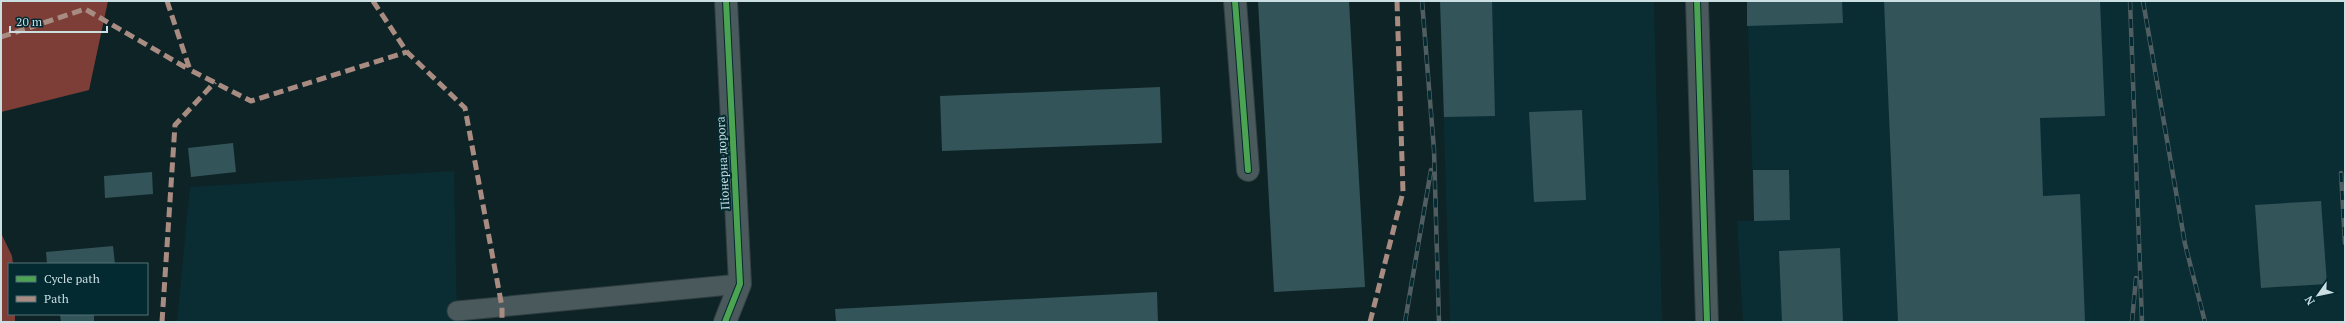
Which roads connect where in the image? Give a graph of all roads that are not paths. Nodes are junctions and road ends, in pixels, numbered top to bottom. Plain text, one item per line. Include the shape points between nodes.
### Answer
1 (726, 1) edge
2 (1235, 1) edge
3 (1697, 1) edge
4 (1248, 170) dead end
5 (740, 284) junction
6 (457, 311) dead end
7 (725, 322) edge
8 (1707, 322) edge

1 - 5 street, Піонерна дорога
2 - 4 street
3 - 8 street
5 - 6 lane
5 - 7 street, Піонерна дорога

